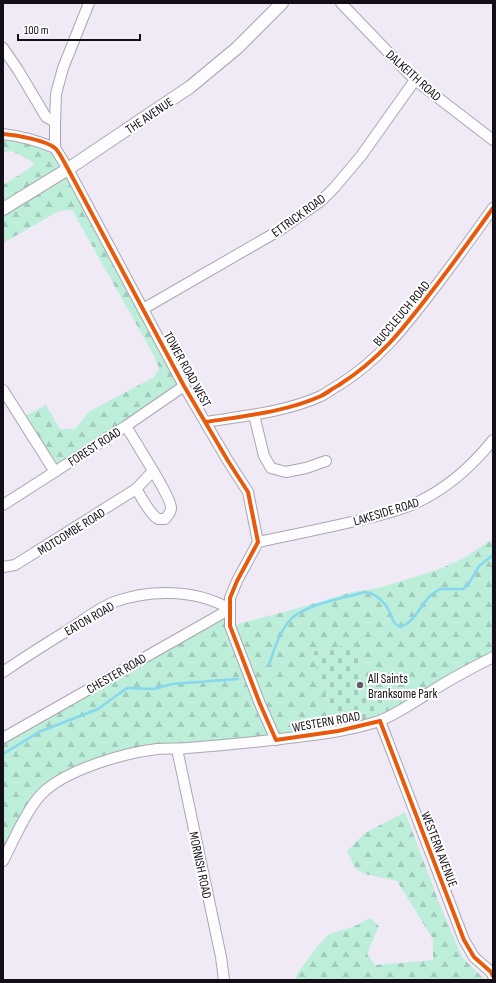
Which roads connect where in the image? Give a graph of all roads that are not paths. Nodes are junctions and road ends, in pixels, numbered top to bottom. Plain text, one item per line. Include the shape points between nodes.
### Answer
1 (89, 3) edge
2 (282, 3) edge
3 (341, 3) edge
4 (3, 48) edge
5 (415, 80) junction
6 (55, 122) junction
7 (3, 134) edge
8 (493, 140) edge
9 (55, 148) junction
10 (68, 169) junction
11 (493, 208) edge
12 (3, 209) edge
13 (143, 309) junction
14 (184, 386) junction
15 (3, 390) edge
16 (254, 415) junction
17 (206, 422) junction
18 (126, 426) junction
19 (493, 440) edge
20 (326, 461) dead end
21 (153, 471) junction
22 (54, 472) junction
23 (136, 489) junction
24 (3, 505) edge
25 (258, 542) junction
26 (3, 567) edge
27 (230, 608) junction
28 (493, 657) edge
29 (6, 668) edge
30 (380, 721) junction
31 (3, 738) edge
32 (276, 740) junction
33 (177, 749) junction
34 (3, 861) edge
35 (493, 976) edge
36 (224, 980) edge

1 - 6 street via 62,68 56,94
2 - 10 main road, THE AVENUE via 237,48 190,87
3 - 5 street, DALKEITH ROAD
4 - 6 street via 46,117
5 - 8 street, DALKEITH ROAD
5 - 13 street, ETTRICK ROAD via 361,156 322,200 280,230
6 - 9 street
7 - 9 street via 17,135
9 - 10 street, TOWER ROAD WEST
10 - 12 main road, THE AVENUE
10 - 13 street, TOWER ROAD WEST
11 - 16 street, BUCCLEUCH ROAD via 398,335 374,360 321,396
13 - 14 street, TOWER ROAD WEST
14 - 17 street, TOWER ROAD WEST
14 - 18 street, FOREST ROAD
15 - 22 street
16 - 17 street, BUCCLEUCH ROAD
16 - 20 street via 264,456 271,468 286,472
17 - 25 street, TOWER ROAD WEST via 248,492
18 - 21 street
18 - 22 street, FOREST ROAD
19 - 25 street, LAKESIDE ROAD via 450,484 418,503 387,514
21 - 23 street, MOTCOMBE ROAD
21 - 23 street via 172,507 170,514 158,519 152,515
22 - 24 street, FOREST ROAD
23 - 26 street, MOTCOMBE ROAD via 15,565
25 - 27 street via 230,598
27 - 29 street, EATON ROAD via 187,594 150,594 114,602
27 - 31 street, CHESTER ROAD
27 - 32 street via 230,626
28 - 30 street, WESTERN ROAD via 455,676
30 - 32 street, WESTERN ROAD via 338,731
30 - 35 street, WESTERN AVENUE via 464,940 474,957
32 - 33 street, WESTERN ROAD
33 - 34 street, WESTERN ROAD via 158,749 114,758 62,779 46,790 34,804
33 - 36 street, MORNISH ROAD

